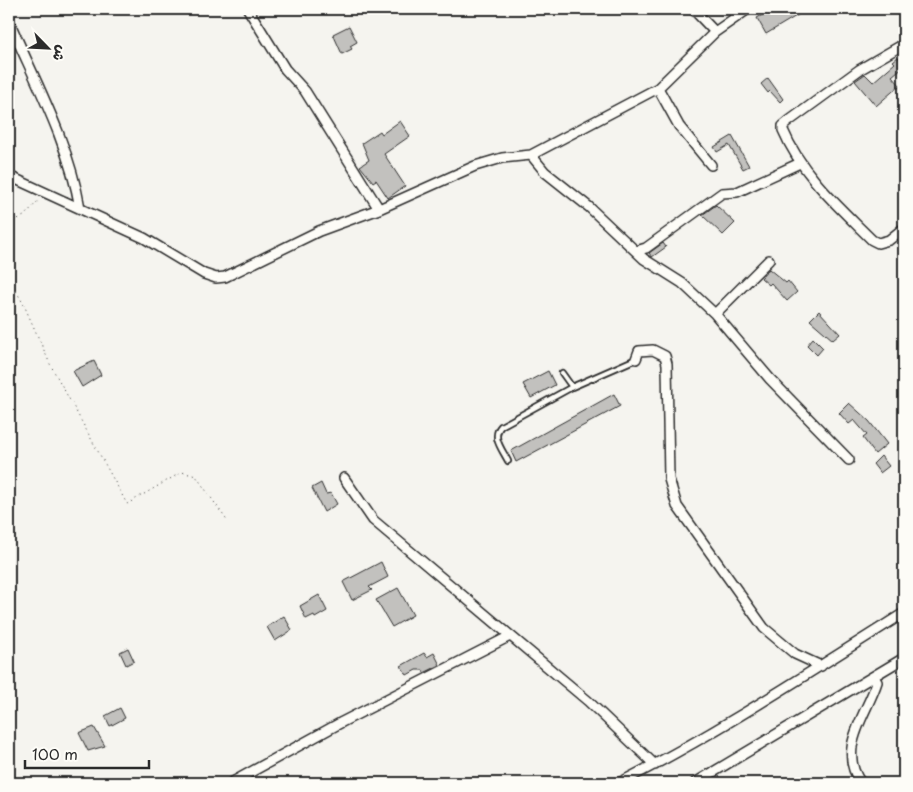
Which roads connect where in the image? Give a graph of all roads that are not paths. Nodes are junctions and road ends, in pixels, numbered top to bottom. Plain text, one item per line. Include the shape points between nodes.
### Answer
1 (248, 9) edge
2 (693, 9) edge
3 (748, 9) edge
4 (9, 21) edge
5 (715, 32) junction
6 (904, 44) edge
7 (658, 88) junction
8 (531, 155) junction
9 (800, 163) junction
10 (711, 164) dead end
11 (9, 176) edge
12 (80, 208) junction
13 (378, 210) junction
14 (904, 228) edge
15 (636, 251) junction
16 (769, 260) dead end
17 (714, 314) junction
18 (636, 359) joint
19 (562, 373) dead end
20 (572, 388) junction
21 (508, 460) dead end
22 (849, 460) dead end
23 (344, 478) dead end
24 (904, 612) edge
25 (510, 636) junction
26 (904, 658) edge
27 (821, 666) junction
28 (874, 677) junction
29 (655, 765) junction
30 (699, 782) edge
31 (231, 783) edge
32 (618, 783) edge
33 (861, 783) edge

1 - 13 street via 285,68 305,90
2 - 5 street
3 - 5 street
4 - 12 street via 76,181
5 - 7 street
6 - 9 street via 838,83 783,126
7 - 8 street
7 - 10 street via 679,126
8 - 13 street via 502,158 475,166
8 - 15 street via 545,172
9 - 14 street via 828,197 872,240 878,243 889,240
9 - 15 street via 737,192 722,193 646,248
11 - 12 street
12 - 13 street via 144,238 216,278 237,273 319,232
15 - 17 street via 682,283
16 - 17 street
17 - 22 street via 770,379
18 - 20 lane
18 - 27 street via 639,351 653,350 665,356 669,479 677,506 764,628 795,654
19 - 20 lane
20 - 21 lane via 496,431 495,437
23 - 25 street via 373,520
24 - 27 street
25 - 29 street via 588,701
25 - 31 street
26 - 28 street
27 - 29 street
28 - 30 street
28 - 33 street via 877,682 872,698 852,738 852,762
29 - 32 street

